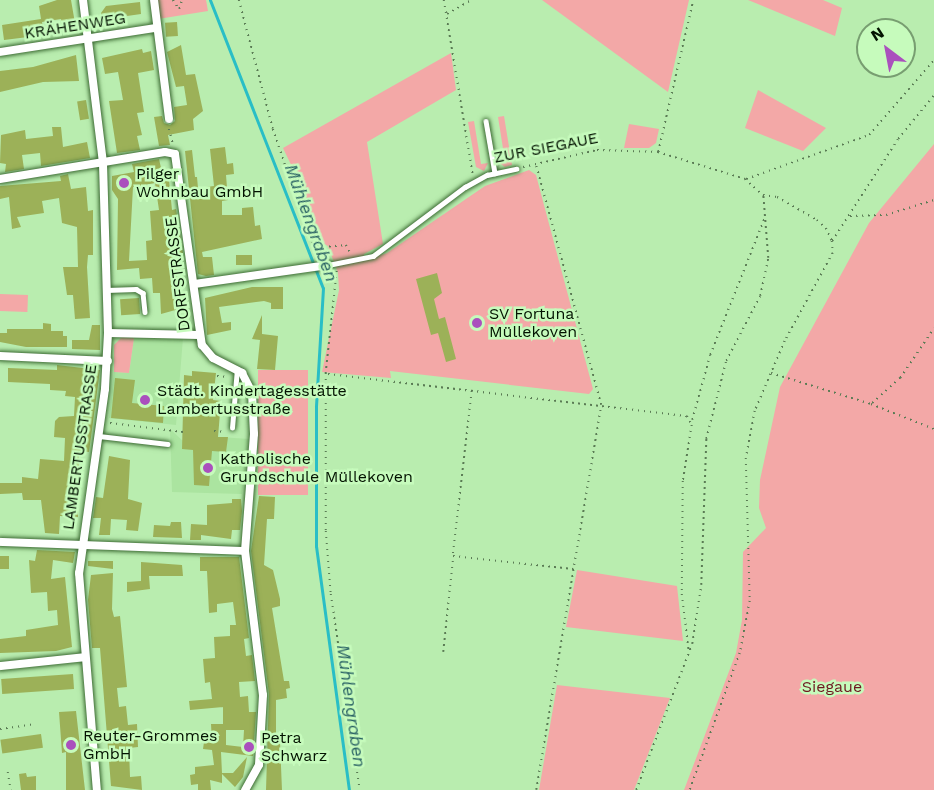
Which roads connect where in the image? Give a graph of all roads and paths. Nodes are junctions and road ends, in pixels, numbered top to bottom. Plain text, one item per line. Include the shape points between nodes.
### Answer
1 (83, 0) edge
2 (154, 0) edge
3 (173, 0) edge
4 (182, 0) edge
5 (239, 0) edge
6 (444, 0) edge
7 (471, 0) edge
8 (693, 0) edge
9 (447, 14) junction
10 (155, 28) junction
11 (90, 40) junction
12 (0, 52) edge
13 (934, 60) edge
14 (934, 95) edge
15 (169, 119) joint
16 (486, 121) dead end
17 (173, 146) dead end
18 (658, 152) junction
19 (103, 164) junction
20 (536, 164) junction
21 (516, 169) joint
22 (495, 173) junction
23 (0, 179) edge
24 (745, 179) junction
25 (474, 181) junction
26 (763, 195) junction
27 (934, 200) edge
28 (765, 213) junction
29 (849, 216) junction
30 (832, 242) junction
31 (353, 262) junction
32 (340, 263) junction
33 (328, 265) joint
34 (195, 284) junction
35 (106, 290) junction
36 (146, 312) dead end
37 (934, 328) edge
38 (108, 333) junction
39 (199, 335) junction
40 (0, 356) edge
41 (108, 361) junction
42 (770, 373) junction
43 (237, 374) junction
44 (328, 374) junction
45 (217, 376) dead end
46 (472, 390) junction
47 (871, 404) junction
48 (601, 405) junction
49 (691, 420) junction
50 (100, 422) junction
51 (232, 428) dead end
52 (934, 429) edge
53 (183, 432) dead end
54 (99, 436) junction
55 (168, 444) dead end
56 (0, 542) edge
57 (82, 546) junction
58 (244, 551) junction
59 (453, 556) junction
60 (573, 569) junction
61 (442, 652) dead end
62 (689, 652) junction
63 (85, 657) junction
64 (0, 666) edge
65 (34, 724) dead end
66 (0, 729) edge
67 (8, 772) dead end
68 (250, 788) edge
69 (11, 790) edge
70 (97, 790) edge
71 (360, 790) edge
72 (536, 790) edge
73 (636, 790) edge
74 (690, 790) edge

1 - 11 street, LAMBERTUSSTRASSE
2 - 10 street
3 - 4 path via 179,9
5 - 31 path via 273,129 312,243 323,247 346,245
6 - 9 path
7 - 9 path
8 - 18 path
9 - 25 path
10 - 11 street, KRÄHENWEG
10 - 15 street
11 - 12 street, KRÄHENWEG
11 - 19 street, LAMBERTUSSTRASSE
13 - 24 path via 868,135
14 - 29 path via 898,140
15 - 17 path
16 - 22 lane
18 - 20 path, ZUR SIEGAUE via 597,150
18 - 24 path, ZUR SIEGAUE
19 - 23 street, DORFSTRASSE
19 - 34 street, DORFSTRASSE via 165,152 175,154
19 - 35 street, LAMBERTUSSTRASSE
20 - 21 path, ZUR SIEGAUE
20 - 48 path
21 - 22 lane, ZUR SIEGAUE
22 - 25 lane, ZUR SIEGAUE
24 - 26 path, ZUR SIEGAUE
25 - 31 lane, ZUR SIEGAUE via 391,244
26 - 28 path
26 - 30 path, ZUR SIEGAUE via 777,197 817,220
27 - 29 path via 886,215
28 - 49 path via 762,232 710,355
28 - 62 path via 768,258 760,296 726,361 706,439 701,585
29 - 30 path
30 - 42 path via 833,253
31 - 32 lane, ZUR SIEGAUE
32 - 33 lane, ZUR SIEGAUE
32 - 44 path via 328,326
33 - 34 street, ZUR SIEGAUE
34 - 39 street, DORFSTRASSE
35 - 36 lane via 136,289 143,293
35 - 38 street, LAMBERTUSSTRASSE
37 - 47 path via 900,378
38 - 39 street
38 - 41 street, LAMBERTUSSTRASSE
39 - 43 street, DORFSTRASSE via 213,358
40 - 41 street
41 - 50 street, LAMBERTUSSTRASSE
42 - 47 path
42 - 74 path via 755,411 746,458 750,601 740,653
43 - 45 path
43 - 51 lane
43 - 58 street via 251,385 254,413
44 - 46 path
44 - 71 path via 328,559
46 - 48 path
46 - 59 path
47 - 52 path
48 - 49 path via 687,416
48 - 60 path
49 - 62 path via 683,482 682,594
50 - 53 path
50 - 54 street, LAMBERTUSSTRASSE
54 - 55 lane
54 - 57 street, LAMBERTUSSTRASSE
56 - 57 street
57 - 58 street
57 - 63 street, LAMBERTUSSTRASSE via 79,601
58 - 68 street via 263,695 259,765
59 - 60 path
59 - 61 path
60 - 72 path
62 - 73 path
63 - 64 street
63 - 70 street, LAMBERTUSSTRASSE
65 - 66 path
67 - 69 path

